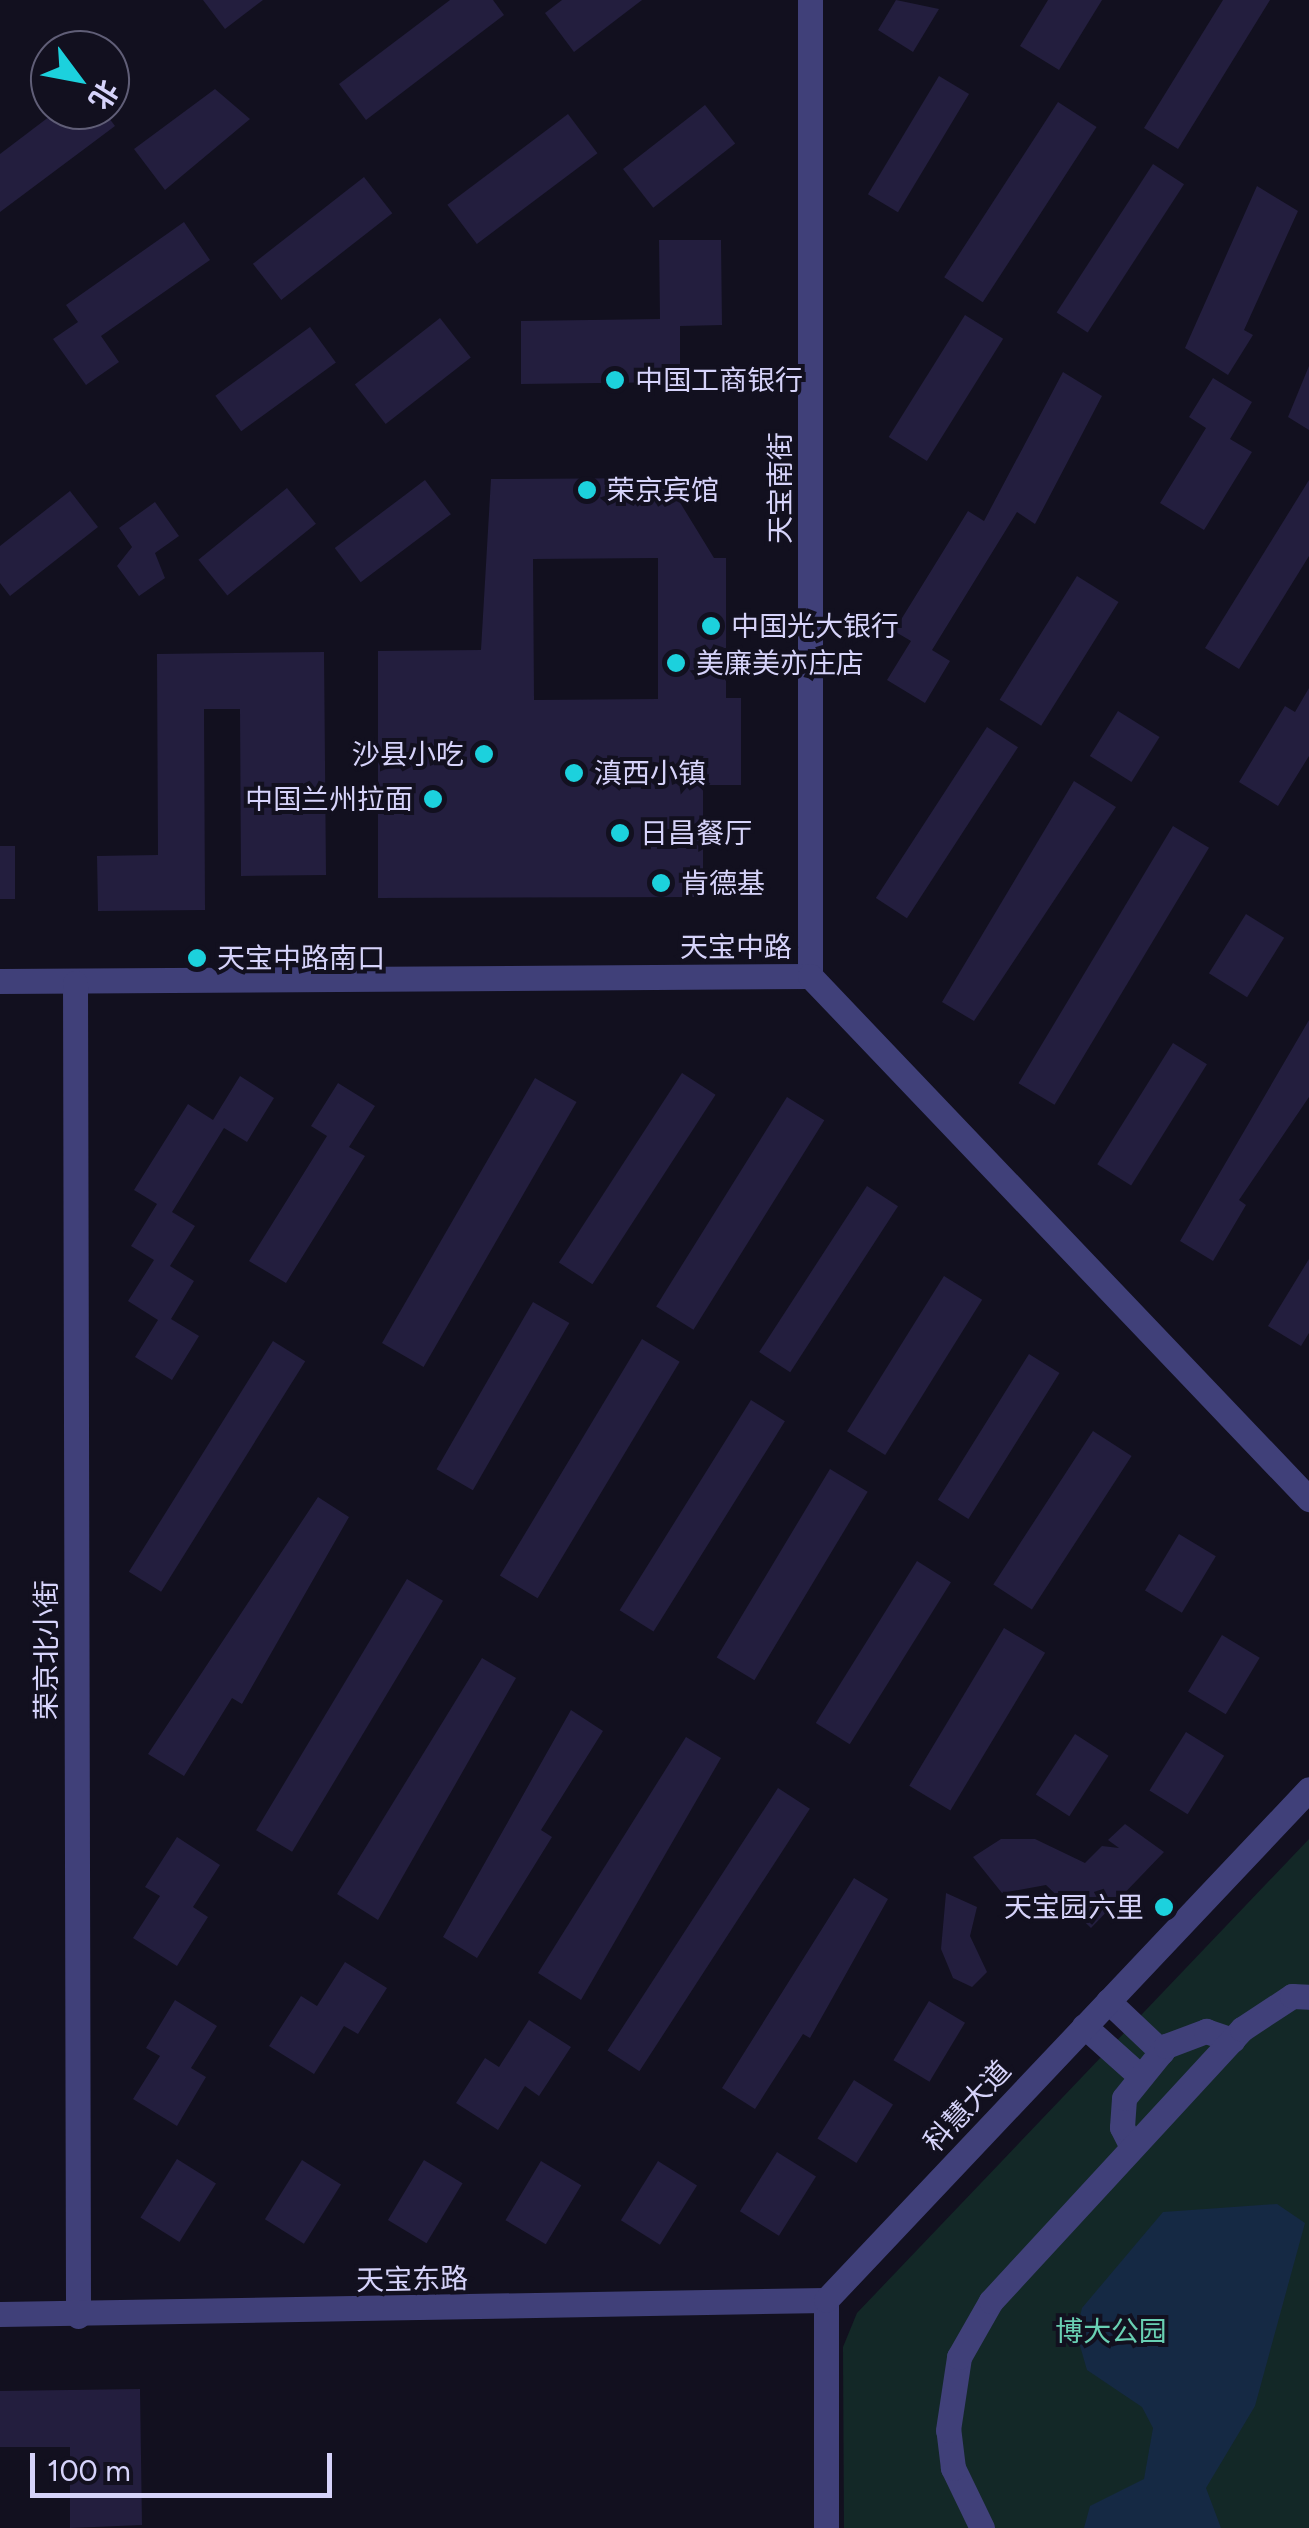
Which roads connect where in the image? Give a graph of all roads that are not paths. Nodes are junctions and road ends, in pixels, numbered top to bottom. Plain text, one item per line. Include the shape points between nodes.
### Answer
1 (810, 0) edge
2 (810, 976) junction
3 (0, 981) edge
4 (75, 983) junction
5 (1309, 1499) edge
6 (1309, 1789) edge
7 (1309, 1997) edge
8 (1108, 2000) junction
9 (1084, 2026) junction
10 (1232, 2040) junction
11 (1162, 2052) junction
12 (1140, 2076) junction
13 (1132, 2146) junction
14 (826, 2300) junction
15 (0, 2314) edge
16 (78, 2316) junction
17 (826, 2528) edge
18 (982, 2528) edge

1 - 2 street, 天宝南街
2 - 4 street, 天宝中路
2 - 5 street, 天宝中路
3 - 4 street, 天宝中路
4 - 16 street, 荣京北小街
6 - 8 street, 科慧大道
7 - 10 street via 1269,2008
8 - 9 street, 科慧大道
8 - 11 street
9 - 12 street
9 - 14 street, 科慧大道
10 - 11 street via 1189,2034
10 - 13 street
11 - 12 street
12 - 13 street via 1120,2112
13 - 18 street via 1006,2282 960,2357 952,2468
14 - 16 street, 天宝东路
14 - 17 street
15 - 16 street, 天宝东路

